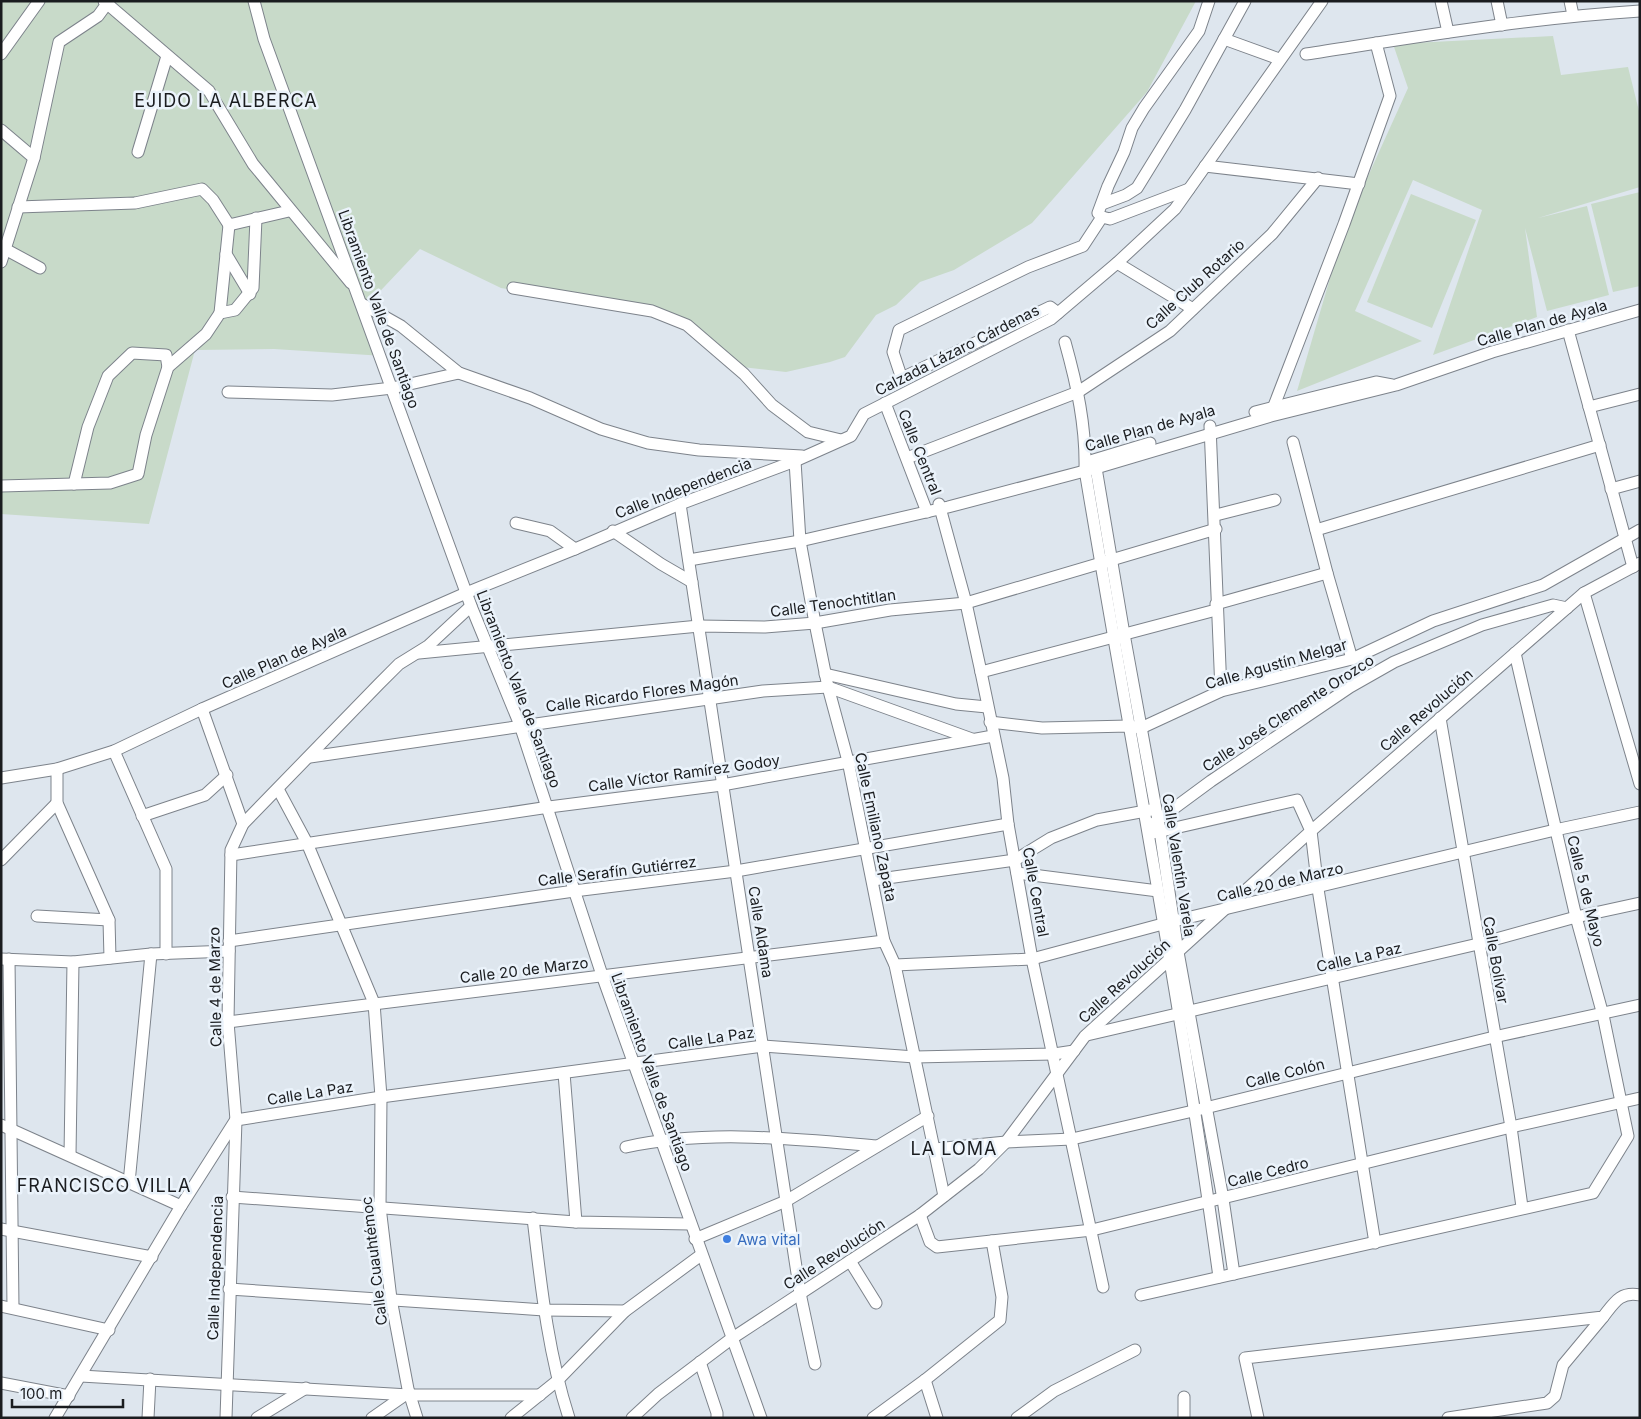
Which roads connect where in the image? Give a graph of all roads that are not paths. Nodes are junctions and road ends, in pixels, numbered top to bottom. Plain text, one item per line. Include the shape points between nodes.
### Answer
1 (39, 1) edge
2 (254, 1) edge
3 (1209, 1) edge
4 (1245, 1) edge
5 (1322, 1) edge
6 (1441, 1) edge
7 (1497, 1) edge
8 (1502, 1) edge
9 (1570, 1) edge
10 (106, 2) edge
11 (1640, 11) edge
12 (1573, 15) junction
13 (1505, 25) junction
14 (1448, 32) junction
15 (14, 36) junction
16 (1224, 39) junction
17 (1, 40) edge
18 (1376, 43) junction
19 (1, 54) edge
20 (1306, 54) dead end
21 (168, 56) junction
22 (1279, 59) junction
23 (1, 130) edge
24 (138, 152) dead end
25 (34, 158) junction
26 (1205, 166) junction
27 (1318, 178) junction
28 (1359, 184) junction
29 (1189, 189) junction
30 (1102, 204) junction
31 (18, 207) junction
32 (289, 211) junction
33 (1102, 217) junction
34 (256, 218) junction
35 (229, 225) junction
36 (6, 233) edge
37 (5, 249) junction
38 (226, 254) junction
39 (1, 262) edge
40 (1118, 263) junction
41 (40, 268) dead end
42 (513, 288) dead end
43 (356, 289) junction
44 (250, 294) junction
45 (362, 304) junction
46 (1193, 309) junction
47 (1640, 310) edge
48 (220, 313) junction
49 (1058, 313) junction
50 (1568, 330) junction
51 (1065, 342) dead end
52 (168, 367) junction
53 (459, 373) junction
54 (392, 388) junction
55 (228, 392) dead end
56 (1078, 392) junction
57 (1640, 394) edge
58 (884, 404) junction
59 (1589, 406) junction
60 (1272, 411) junction
61 (1211, 429) junction
62 (842, 440) junction
63 (1293, 442) dead end
64 (1600, 445) junction
65 (907, 458) junction
66 (799, 459) junction
67 (1089, 463) junction
68 (1640, 481) edge
69 (74, 484) junction
70 (1, 486) edge
71 (1611, 489) junction
72 (1275, 500) dead end
73 (680, 504) junction
74 (940, 506) junction
75 (923, 511) junction
76 (1216, 515) junction
77 (516, 522) dead end
78 (1216, 529) junction
79 (1316, 530) junction
80 (1640, 530) edge
81 (613, 531) junction
82 (800, 541) junction
83 (1626, 542) junction
84 (575, 549) junction
85 (689, 560) junction
86 (1106, 561) junction
87 (1634, 563) edge
88 (1327, 573) junction
89 (692, 582) junction
90 (466, 593) junction
91 (1584, 593) junction
92 (966, 603) junction
93 (471, 606) junction
94 (1216, 607) junction
95 (1568, 608) junction
96 (815, 623) junction
97 (699, 626) junction
98 (1118, 636) junction
99 (487, 646) junction
100 (1515, 653) junction
101 (414, 654) junction
102 (1352, 659) junction
103 (981, 672) junction
104 (825, 674) junction
105 (828, 687) junction
106 (1221, 691) junction
107 (711, 698) junction
108 (987, 707) junction
109 (202, 709) junction
110 (1440, 718) junction
111 (990, 722) junction
112 (520, 725) junction
113 (1129, 726) junction
114 (1141, 728) junction
115 (993, 736) junction
116 (972, 739) junction
117 (114, 751) junction
118 (310, 757) junction
119 (848, 761) junction
120 (57, 769) junction
121 (227, 775) junction
122 (1, 778) edge
123 (1640, 784) edge
124 (722, 785) junction
125 (278, 789) junction
126 (57, 803) junction
127 (548, 807) junction
128 (1150, 810) junction
129 (1640, 812) edge
130 (142, 816) junction
131 (243, 824) junction
132 (1008, 824) junction
133 (1153, 828) junction
134 (1555, 830) junction
135 (1311, 831) junction
136 (307, 843) junction
137 (865, 848) junction
138 (1462, 853) junction
139 (230, 855) junction
140 (1, 860) edge
141 (1015, 860) junction
142 (736, 871) junction
143 (1017, 873) junction
144 (873, 880) junction
145 (1318, 888) junction
146 (574, 891) junction
147 (1158, 891) junction
148 (1640, 903) edge
149 (1224, 911) junction
150 (37, 916) dead end
151 (1576, 916) junction
152 (109, 920) junction
153 (1168, 923) junction
154 (342, 924) junction
155 (884, 941) junction
156 (1478, 944) junction
157 (229, 946) junction
158 (1178, 952) junction
159 (151, 954) junction
160 (166, 954) junction
161 (110, 958) junction
162 (5, 959) edge
163 (750, 959) junction
164 (1032, 959) junction
165 (1169, 961) junction
166 (73, 962) junction
167 (895, 964) junction
168 (602, 975) junction
169 (1334, 978) junction
170 (374, 1003) junction
171 (1640, 1005) edge
172 (1184, 1013) junction
173 (1603, 1015) junction
174 (228, 1022) junction
175 (1085, 1036) junction
176 (1494, 1037) junction
177 (763, 1046) junction
178 (1074, 1051) junction
179 (1054, 1054) junction
180 (915, 1057) junction
181 (633, 1064) junction
182 (1058, 1071) junction
183 (1349, 1072) junction
184 (564, 1073) junction
185 (381, 1097) junction
186 (1640, 1098) edge
187 (1621, 1104) junction
188 (1206, 1108) junction
189 (1193, 1111) junction
190 (928, 1116) junction
191 (236, 1120) junction
192 (1511, 1126) junction
193 (6, 1127) edge
194 (777, 1138) junction
195 (660, 1139) junction
196 (1072, 1139) junction
197 (1006, 1142) junction
198 (877, 1146) junction
199 (626, 1147) dead end
200 (935, 1149) junction
201 (70, 1155) junction
202 (1362, 1164) junction
203 (129, 1182) junction
204 (944, 1196) junction
205 (232, 1197) junction
206 (1223, 1199) junction
207 (786, 1201) junction
208 (1209, 1202) junction
209 (182, 1206) junction
210 (380, 1207) junction
211 (1522, 1207) junction
212 (920, 1215) junction
213 (533, 1218) junction
214 (576, 1222) junction
215 (690, 1224) junction
216 (6, 1230) edge
217 (1092, 1230) junction
218 (696, 1239) junction
219 (992, 1241) junction
220 (1375, 1243) junction
221 (701, 1255) junction
222 (152, 1257) junction
223 (850, 1261) junction
224 (1234, 1274) junction
225 (1219, 1277) junction
226 (1104, 1287) dead end
227 (229, 1289) junction
228 (800, 1294) junction
229 (1141, 1295) dead end
230 (1640, 1295) edge
231 (391, 1299) junction
232 (876, 1303) dead end
233 (7, 1307) edge
234 (544, 1310) junction
235 (625, 1311) junction
236 (1602, 1317) junction
237 (109, 1330) junction
238 (731, 1339) junction
239 (1134, 1350) dead end
240 (700, 1362) junction
241 (815, 1364) dead end
242 (81, 1376) junction
243 (150, 1379) junction
244 (924, 1380) junction
245 (557, 1381) junction
246 (1, 1383) edge
247 (227, 1383) junction
248 (306, 1388) junction
249 (407, 1395) junction
250 (540, 1395) junction
251 (69, 1396) junction
252 (1184, 1397) dead end
253 (55, 1418) edge
254 (148, 1418) edge
255 (226, 1418) edge
256 (257, 1418) edge
257 (372, 1418) edge
258 (417, 1418) edge
259 (511, 1418) edge
260 (569, 1418) edge
261 (632, 1418) edge
262 (716, 1418) edge
263 (760, 1418) edge
264 (873, 1418) edge
265 (937, 1418) edge
266 (1017, 1418) edge
267 (1184, 1418) edge
268 (1258, 1418) edge
269 (1448, 1418) edge

1 - 15 street
2 - 43 street, Libramiento Valle de Santiago via 264,39
3 - 30 street via 1199,31 1132,128
4 - 16 street
5 - 22 street, Calzada Lázaro Cárdenas
6 - 14 street
7 - 13 street
8 - 13 street
9 - 12 street
10 - 21 street
10 - 25 street via 98,16 59,42
11 - 12 street
12 - 13 street
13 - 14 street
14 - 18 street
15 - 17 street
15 - 19 street
16 - 22 street
16 - 30 street via 1137,188
18 - 20 street
18 - 28 street via 1390,96
21 - 24 street
21 - 32 street via 208,90 252,164
22 - 26 street, Calzada Lázaro Cárdenas
23 - 25 street
25 - 31 street
26 - 27 street
26 - 29 street, Calzada Lázaro Cárdenas
27 - 28 street
27 - 46 street, Calle Club Rotario via 1272,234
28 - 60 street
29 - 33 street via 1110,218
29 - 40 street, Calzada Lázaro Cárdenas via 1175,209
30 - 33 street via 1098,213
31 - 35 street via 135,203 202,189
31 - 36 street
32 - 34 street
32 - 43 street
33 - 49 street via 1083,246 1028,268 899,330 893,352 901,376 906,376 1050,307
34 - 35 street
34 - 44 street via 253,288
35 - 38 street
36 - 37 street
37 - 39 street
37 - 41 street
38 - 44 street
38 - 48 street
40 - 46 street
40 - 49 street, Calzada Lázaro Cárdenas
42 - 62 street via 652,311 687,326 711,343 772,405 808,432
43 - 45 street, Libramiento Valle de Santiago
44 - 48 street via 235,310
45 - 53 street via 401,326
45 - 54 street, Libramiento Valle de Santiago
46 - 56 street, Calle Club Rotario via 1170,331
47 - 50 street, Calle Plan de Ayala
48 - 52 street via 206,334
49 - 58 street, Calzada Lázaro Cárdenas
50 - 59 street
50 - 60 street, Calle Plan de Ayala via 1396,385
51 - 56 street, Calle Valentín Varela
52 - 69 street via 146,435 138,474 110,483
52 - 69 street via 166,355 132,353 108,376 88,427
53 - 54 street
53 - 66 street via 530,398 601,429 648,443
54 - 55 street via 332,395
54 - 90 street, Libramiento Valle de Santiago
56 - 65 street, Calle Club Rotario
56 - 67 street, Calle Valentín Varela
57 - 59 street
58 - 62 street, Calzada Lázaro Cárdenas via 864,414 851,436
58 - 65 street, Calle Central
59 - 64 street
60 - 61 street, Calle Plan de Ayala
61 - 67 street, Calle Plan de Ayala
61 - 76 street
62 - 66 street, Calzada Lázaro Cárdenas
63 - 79 street
64 - 71 street
64 - 79 street
65 - 75 street, Calle Central
66 - 73 street, Calle Independencia
66 - 82 street, Calle Emiliano Zapata
67 - 74 street, Calle Plan de Ayala
67 - 86 street, Calle Valentín Varela
68 - 71 street
69 - 70 street
71 - 83 street
72 - 76 street
73 - 81 street, Calle Independencia
73 - 85 street, Calle Aldama
74 - 75 street, Calle Plan de Ayala
74 - 92 street, Calle Central
75 - 82 street, Calle Plan de Ayala
76 - 78 street
77 - 84 street via 550,531
78 - 86 street, Calle Tenochtitlan
78 - 94 street
79 - 88 street
80 - 83 street, Calle Agustín Melgar
81 - 84 street, Calle Independencia
81 - 89 street
82 - 85 street, Calle Plan de Ayala
82 - 96 street, Calle Emiliano Zapata
83 - 87 street
83 - 102 street, Calle Agustín Melgar via 1543,585 1432,621
84 - 90 street, Calle Plan de Ayala
85 - 89 street, Calle Aldama
86 - 92 street, Calle Tenochtitlan
86 - 98 street, Calle Valentín Varela
87 - 91 street, Calle Revolución
88 - 94 street
88 - 102 street
89 - 97 street, Calle Aldama
90 - 93 street, Libramiento Valle de Santiago
90 - 109 street, Calle Plan de Ayala
91 - 95 street, Calle Revolución
91 - 123 street
92 - 96 street, Calle Tenochtitlan via 890,610
92 - 103 street, Calle Central
93 - 99 street, Libramiento Valle de Santiago
93 - 101 street, Calle 4 de Marzo via 428,646
94 - 98 street
94 - 106 street
95 - 100 street, Calle Revolución
95 - 133 street, Calle José Clemente Orozco via 1553,605 1482,625 1394,662 1342,692 1210,780
96 - 97 street, Calle Tenochtitlan via 765,627
96 - 104 street, Calle Emiliano Zapata
97 - 99 street, Calle Tenochtitlan
97 - 107 street, Calle Aldama
98 - 103 street
98 - 113 street, Calle Valentín Varela
98 - 114 street, Calle Valentín Varela
99 - 101 street, Calle Tenochtitlan
99 - 112 street, Libramiento Valle de Santiago
100 - 110 street, Calle Revolución
100 - 134 street, Calle 5 de Mayo
101 - 118 street, Calle 4 de Marzo via 379,684
102 - 106 street, Calle Agustín Melgar
103 - 108 street, Calle Central
104 - 105 street, Calle Emiliano Zapata
104 - 108 street via 956,704
105 - 107 street, Calle Ricardo Flores Magón
105 - 116 street, Calle Ricardo Flores Magón
105 - 119 street, Calle Emiliano Zapata
106 - 114 street, Calle Agustín Melgar
107 - 112 street, Calle Ricardo Flores Magón
107 - 124 street, Calle Aldama
108 - 111 street, Calle Central
109 - 117 street, Calle Plan de Ayala
109 - 121 street
110 - 135 street, Calle Revolución
110 - 138 street, Calle Bolívar
111 - 113 street via 1042,728
111 - 115 street, Calle Central
112 - 118 street, Calle Ricardo Flores Magón
112 - 127 street, Libramiento Valle de Santiago
113 - 114 street
113 - 128 street, Calle Valentín Varela
114 - 128 street, Calle Valentín Varela
115 - 116 street, Calle Víctor Ramírez Godoy
115 - 132 street, Calle Central via 1003,778
116 - 119 street, Calle Víctor Ramírez Godoy
117 - 120 street, Calle Plan de Ayala
117 - 130 street
118 - 125 street, Calle 4 de Marzo
119 - 124 street, Calle Víctor Ramírez Godoy
119 - 137 street, Calle Emiliano Zapata
120 - 122 street, Calle Plan de Ayala
120 - 126 street
121 - 130 street via 205,795
121 - 131 street
124 - 127 street, Calle Víctor Ramírez Godoy
124 - 142 street, Calle Aldama
125 - 131 street, Calle 4 de Marzo
125 - 136 street, Calle Cuauhtémoc
126 - 140 street
126 - 152 street
127 - 136 street, Calle Víctor Ramírez Godoy
127 - 146 street, Libramiento Valle de Santiago
128 - 133 street, Calle Valentín Varela
128 - 141 street via 1097,820 1051,838
129 - 134 street, Calle 20 de Marzo
130 - 160 street via 166,869
131 - 139 street, Calle 4 de Marzo
132 - 137 street, Calle Serafín Gutiérrez
132 - 141 street, Calle Central
133 - 135 street via 1297,800
133 - 147 street, Calle Valentín Varela
133 - 153 street, Calle Valentín Varela
134 - 138 street, Calle 20 de Marzo
134 - 151 street, Calle 5 de Mayo
135 - 145 street
135 - 149 street, Calle Revolución
136 - 139 street, Calle Víctor Ramírez Godoy
136 - 154 street, Calle Cuauhtémoc
137 - 142 street, Calle Serafín Gutiérrez
137 - 144 street, Calle Emiliano Zapata
138 - 145 street, Calle 20 de Marzo
138 - 156 street, Calle Bolívar
139 - 157 street, Calle 4 de Marzo
141 - 143 street, Calle Central
141 - 144 street
142 - 146 street, Calle Serafín Gutiérrez
142 - 163 street, Calle Aldama
143 - 147 street
143 - 164 street, Calle Central
144 - 155 street, Calle Emiliano Zapata
145 - 149 street, Calle 20 de Marzo
145 - 169 street
146 - 154 street, Calle Serafín Gutiérrez
146 - 168 street, Libramiento Valle de Santiago
147 - 153 street, Calle Valentín Varela
148 - 151 street, Calle La Paz
149 - 153 street, Calle 20 de Marzo
149 - 158 street, Calle Revolución
150 - 152 street
151 - 156 street, Calle La Paz
151 - 173 street, Calle 5 de Mayo
152 - 161 street
153 - 158 street, Calle Valentín Varela
153 - 164 street, Calle 20 de Marzo
153 - 165 street, Calle Valentín Varela
154 - 157 street, Calle Serafín Gutiérrez
154 - 170 street, Calle Cuauhtémoc
155 - 163 street, Calle 20 de Marzo
155 - 167 street, Calle Emiliano Zapata
156 - 169 street, Calle La Paz
156 - 176 street, Calle Bolívar
157 - 160 street, Calle Serafín Gutiérrez
157 - 174 street, Calle 4 de Marzo
158 - 165 street, Calle Revolución
158 - 172 street, Calle Valentín Varela
159 - 160 street, Calle Serafín Gutiérrez
159 - 161 street, Calle Serafín Gutiérrez
159 - 203 street
161 - 166 street, Calle Serafín Gutiérrez
162 - 166 street, Calle Serafín Gutiérrez
162 - 193 street
163 - 168 street, Calle 20 de Marzo
163 - 177 street, Calle Aldama
164 - 167 street, Calle 20 de Marzo
164 - 179 street, Calle Central
165 - 172 street, Calle Valentín Varela
165 - 175 street, Calle Revolución
166 - 201 street
167 - 180 street, Calle Emiliano Zapata
168 - 170 street, Calle 20 de Marzo
168 - 181 street, Libramiento Valle de Santiago
169 - 172 street, Calle La Paz
169 - 183 street
170 - 174 street, Calle 20 de Marzo
170 - 185 street, Calle Cuauhtémoc
171 - 173 street, Calle Colón
172 - 175 street, Calle La Paz
172 - 188 street, Calle Valentín Varela
172 - 189 street, Calle Valentín Varela
173 - 176 street, Calle Colón
173 - 187 street, Calle 5 de Mayo
174 - 191 street, Calle 4 de Marzo
175 - 178 street, Calle Revolución
176 - 183 street, Calle Colón
176 - 192 street, Calle Bolívar
177 - 180 street, Calle La Paz
177 - 181 street, Calle La Paz
177 - 194 street, Calle Aldama
178 - 179 street, Calle La Paz
178 - 182 street, Calle Revolución
179 - 180 street, Calle La Paz
179 - 182 street, Calle Central
180 - 190 street, Calle Emiliano Zapata
181 - 184 street, Calle La Paz
181 - 195 street, Libramiento Valle de Santiago
182 - 196 street, Calle Central
182 - 197 street, Calle Revolución
183 - 188 street, Calle Colón
183 - 202 street
184 - 185 street, Calle La Paz
184 - 214 street
185 - 191 street, Calle La Paz
185 - 210 street, Calle Cuauhtémoc
186 - 187 street, Calle Cedro
187 - 192 street, Calle Cedro
187 - 211 street, Calle 5 de Mayo via 1628,1136 1593,1193
188 - 189 street, Calle Colón
188 - 206 street, Calle Valentín Varela
189 - 196 street, Calle Colón
189 - 208 street, Calle Valentín Varela
190 - 198 street
190 - 200 street, Calle Emiliano Zapata
191 - 205 street, Calle Independencia
191 - 209 street
192 - 202 street, Calle Cedro
192 - 211 street, Calle Bolívar
193 - 201 street
193 - 216 street
194 - 195 street
194 - 198 street
194 - 207 street, Calle Aldama
195 - 199 street
195 - 215 street, Libramiento Valle de Santiago
196 - 197 street, Calle Colón
196 - 217 street, Calle Central
197 - 200 street, Calle Colón
197 - 204 street, Calle Revolución via 979,1169
198 - 207 street
200 - 204 street, Calle Emiliano Zapata
201 - 203 street
202 - 206 street, Calle Cedro
202 - 220 street
203 - 209 street
204 - 212 street, Calle Revolución
205 - 210 street
205 - 227 street, Calle Independencia
206 - 208 street, Calle Cedro
206 - 224 street, Calle Valentín Varela
207 - 218 street
207 - 228 street, Calle Aldama
208 - 217 street, Calle Cedro
208 - 225 street, Calle Valentín Varela
209 - 222 street
210 - 213 street
210 - 231 street, Calle Cuauhtémoc
211 - 220 street
212 - 219 street, Calle Cedro via 930,1242 937,1247
212 - 223 street, Calle Revolución
213 - 214 street
213 - 234 street
214 - 215 street
215 - 218 street, Libramiento Valle de Santiago
216 - 222 street
216 - 233 street
217 - 219 street, Calle Cedro
217 - 226 street, Calle Central
218 - 221 street, Libramiento Valle de Santiago
219 - 244 street via 1002,1301 1000,1320
220 - 224 street
221 - 235 street
221 - 238 street, Libramiento Valle de Santiago
222 - 237 street
223 - 228 street, Calle Revolución
223 - 232 street
224 - 225 street
225 - 229 street
227 - 231 street
227 - 247 street, Calle Independencia
228 - 238 street, Calle Revolución
228 - 241 street, Calle Aldama
230 - 236 street via 1628,1293 1620,1296
231 - 234 street
231 - 249 street, Calle Cuauhtémoc
233 - 237 street
234 - 235 street
234 - 245 street
235 - 245 street
236 - 268 street via 1245,1358
236 - 269 street via 1563,1365 1555,1396 1547,1403
237 - 242 street
238 - 240 street, Calle Revolución
238 - 263 street, Libramiento Valle de Santiago
239 - 266 street via 1054,1391
240 - 261 street, Calle Revolución
240 - 262 street
242 - 243 street
242 - 251 street
243 - 247 street
243 - 254 street
244 - 264 street
244 - 265 street
245 - 250 street
245 - 260 street
246 - 251 street
247 - 248 street
247 - 255 street, Calle Independencia
248 - 249 street
248 - 256 street
249 - 250 street
249 - 257 street
249 - 258 street, Calle Cuauhtémoc
250 - 259 street
251 - 253 street
252 - 267 street

